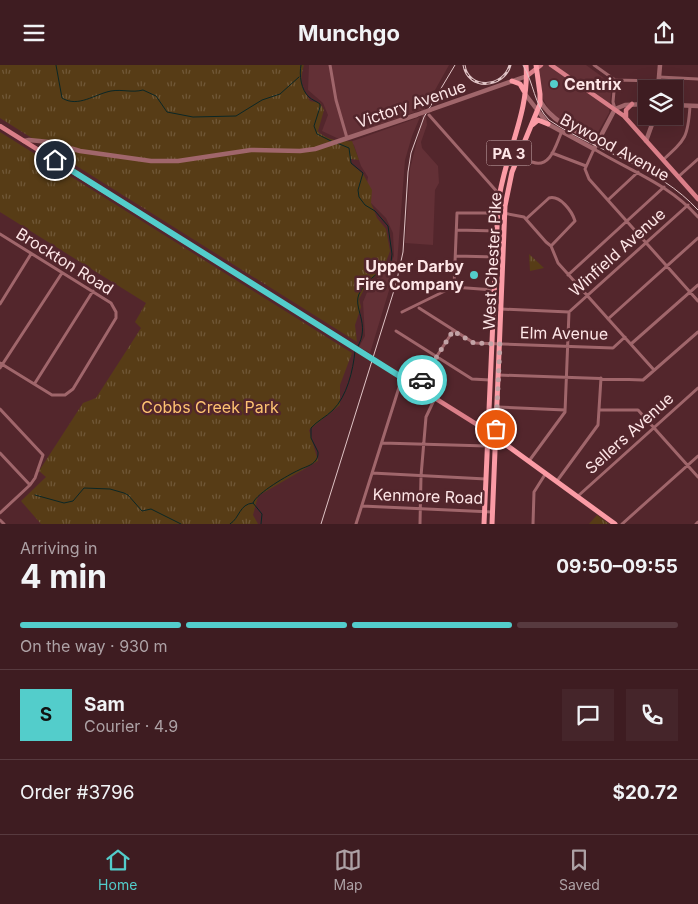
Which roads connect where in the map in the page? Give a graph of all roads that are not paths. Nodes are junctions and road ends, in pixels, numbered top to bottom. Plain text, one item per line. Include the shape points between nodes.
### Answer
1 (330, 65) edge
2 (526, 65) edge
3 (551, 65) edge
4 (594, 65) edge
5 (660, 65) edge
6 (538, 66) edge
7 (527, 76) junction
8 (659, 79) junction
9 (698, 79) edge
10 (615, 80) junction
11 (512, 81) junction
12 (525, 94) junction
13 (540, 101) junction
14 (632, 104) junction
15 (638, 104) edge
16 (683, 105) edge
17 (690, 105) junction
18 (698, 106) edge
19 (615, 109) junction
20 (537, 111) junction
21 (430, 113) junction
22 (627, 119) junction
23 (548, 124) junction
24 (531, 125) junction
25 (652, 125) edge
26 (0, 126) edge
27 (562, 131) junction
28 (346, 140) junction
29 (24, 141) junction
30 (646, 141) junction
31 (598, 142) junction
32 (594, 149) junction
33 (552, 153) junction
34 (508, 156) junction
35 (518, 157) junction
36 (663, 160) junction
37 (697, 161) edge
38 (586, 167) junction
39 (638, 172) junction
40 (678, 177) junction
41 (664, 187) junction
42 (499, 194) junction
43 (698, 199) edge
44 (608, 200) junction
45 (688, 205) junction
46 (498, 213) junction
47 (505, 213) junction
48 (698, 217) edge
49 (526, 219) junction
50 (626, 222) junction
51 (456, 230) junction
52 (497, 231) junction
53 (0, 236) edge
54 (698, 238) edge
55 (645, 243) junction
56 (551, 246) junction
57 (31, 254) junction
58 (456, 256) junction
59 (496, 257) junction
60 (666, 267) junction
61 (62, 273) junction
62 (568, 275) junction
63 (495, 277) junction
64 (502, 277) junction
65 (698, 285) edge
66 (454, 287) junction
67 (494, 290) junction
68 (93, 291) junction
69 (690, 292) junction
70 (587, 295) junction
71 (698, 301) edge
72 (0, 304) edge
73 (419, 308) dead end
74 (501, 309) junction
75 (402, 312) dead end
76 (569, 312) junction
77 (608, 319) junction
78 (396, 331) dead end
79 (453, 331) junction
80 (698, 332) edge
81 (625, 337) junction
82 (492, 343) junction
83 (500, 344) junction
84 (631, 344) junction
85 (568, 346) junction
86 (437, 356) junction
87 (2, 364) edge
88 (0, 369) edge
89 (654, 370) junction
90 (498, 375) junction
91 (403, 377) junction
92 (567, 377) junction
93 (601, 378) junction
94 (491, 380) junction
95 (35, 383) junction
96 (417, 387) junction
97 (698, 388) edge
98 (436, 398) junction
99 (497, 407) junction
100 (0, 409) edge
101 (566, 410) junction
102 (600, 410) junction
103 (654, 427) junction
104 (488, 432) junction
105 (496, 437) junction
106 (382, 443) junction
107 (424, 443) junction
108 (488, 446) junction
109 (0, 453) edge
110 (698, 456) edge
111 (530, 461) junction
112 (687, 466) junction
113 (372, 473) junction
114 (546, 473) junction
115 (421, 476) junction
116 (698, 477) edge
117 (486, 479) junction
118 (557, 481) junction
119 (30, 485) junction
120 (578, 496) junction
121 (362, 506) junction
122 (421, 509) junction
123 (485, 511) junction
124 (492, 512) junction
125 (0, 513) edge
126 (0, 520) edge
127 (4, 524) edge
128 (356, 524) edge
129 (420, 524) edge
130 (484, 524) edge
131 (492, 524) edge
132 (533, 524) edge
133 (615, 524) edge
134 (622, 524) edge

1 - 28 street
2 - 7 main road, West Chester Pike / PA 3
3 - 19 main road
4 - 10 street
5 - 8 street
6 - 7 main road
6 - 13 main road, West Chester Pike / PA 3
7 - 11 street, Victory Avenue
7 - 12 main road, West Chester Pike / PA 3
8 - 9 street
8 - 10 street
10 - 19 street
11 - 12 main road via 520,84
11 - 21 street, Victory Avenue
12 - 20 street, Bywood Avenue
12 - 34 main road, West Chester Pike / PA 3
13 - 20 main road, West Chester Pike / PA 3
13 - 31 street, Bywood Avenue via 557,121
14 - 15 street
14 - 19 street
14 - 22 main road via 626,111
16 - 17 street
17 - 18 street
17 - 36 street via 686,135
19 - 22 main road
19 - 31 street
20 - 23 street, Bywood Avenue
20 - 24 main road, West Chester Pike / PA 3
21 - 28 street, Victory Avenue, bridge
21 - 42 street
22 - 30 main road
23 - 24 main road via 538,120
23 - 27 street, Bywood Avenue
24 - 35 main road, West Chester Pike / PA 3
25 - 30 street
26 - 29 main road
27 - 32 street, Bywood Avenue
27 - 33 street
28 - 29 street, Victory Avenue via 310,150 251,150 165,161 80,151 49,142
29 - 91 main road
30 - 36 main road
31 - 32 street
32 - 38 street
32 - 39 street, Bywood Avenue
33 - 35 street via 547,161 538,164
33 - 38 street
34 - 35 street
34 - 42 main road, West Chester Pike / PA 3
35 - 47 main road, West Chester Pike / PA 3 via 509,183
36 - 40 main road
37 - 40 street
38 - 44 street via 589,179
39 - 41 street, Bywood Avenue
39 - 44 street
40 - 43 main road
41 - 45 street, Bywood Avenue
41 - 50 street
42 - 46 main road, West Chester Pike / PA 3
44 - 50 street
45 - 48 street, Bywood Avenue
45 - 55 street, Winfield Avenue
46 - 47 street
46 - 51 street via 457,213
46 - 52 main road, West Chester Pike / PA 3
47 - 49 street
47 - 64 main road, West Chester Pike / PA 3
49 - 56 street
49 - 56 street via 553,197 574,216 576,221
50 - 55 street
50 - 62 street
51 - 52 street
51 - 58 street
52 - 59 main road, West Chester Pike / PA 3
53 - 57 street, Brockton Road
54 - 60 street
55 - 60 street
55 - 70 street, Winfield Avenue
56 - 62 street via 558,263
57 - 61 street, Brockton Road
57 - 72 street
58 - 59 street
58 - 66 street
59 - 63 main road, West Chester Pike / PA 3
60 - 69 street
60 - 77 street
61 - 68 street, Brockton Road
61 - 87 street
62 - 70 street
63 - 64 main road
63 - 67 main road, West Chester Pike / PA 3
64 - 74 main road, West Chester Pike / PA 3
65 - 69 street, Elm Avenue
66 - 67 street
66 - 75 street
67 - 82 main road, West Chester Pike / PA 3
68 - 95 street
68 - 95 street, Brockton Road via 111,303 116,318 74,389 66,395 55,396
69 - 71 street
69 - 84 street, Elm Avenue
70 - 76 street, Winfield Avenue
70 - 77 street
73 - 79 street, Elm Avenue
74 - 76 street, Winfield Avenue
74 - 83 main road, West Chester Pike / PA 3
76 - 85 street
77 - 81 street
78 - 86 street
79 - 82 street, Elm Avenue via 474,343
79 - 86 street
80 - 89 street
81 - 84 street
81 - 85 street, Elm Avenue via 613,348
82 - 83 street, Elm Avenue
82 - 94 main road, West Chester Pike / PA 3
83 - 85 street, Elm Avenue
83 - 90 main road, West Chester Pike / PA 3
84 - 89 street
85 - 92 street
86 - 94 street via 472,379
86 - 96 street
87 - 88 street
87 - 95 street
89 - 93 street via 640,380
90 - 92 street
90 - 99 main road, West Chester Pike / PA 3
91 - 96 main road
91 - 106 street
92 - 93 street
92 - 101 street
93 - 102 street
94 - 104 main road, West Chester Pike / PA 3
96 - 98 main road
97 - 103 street, Sellers Avenue
98 - 104 main road
98 - 107 street via 426,417
99 - 101 street
99 - 105 main road, West Chester Pike / PA 3
100 - 119 street via 43,455
101 - 111 street
102 - 103 street via 636,409
102 - 118 street via 598,425
103 - 112 street
103 - 120 street, Sellers Avenue
104 - 105 main road
104 - 108 main road, West Chester Pike / PA 3
105 - 111 main road
105 - 124 main road, West Chester Pike / PA 3
106 - 107 street
106 - 113 street
107 - 108 street
107 - 115 street
108 - 117 main road, West Chester Pike / PA 3
109 - 119 street
110 - 112 street
111 - 114 main road
112 - 116 street
112 - 134 street
113 - 115 street
113 - 121 street
114 - 118 main road
114 - 132 street via 534,492
115 - 117 street
115 - 122 street
117 - 123 main road, West Chester Pike / PA 3
118 - 120 main road
119 - 125 street
120 - 133 main road
121 - 122 street, Kenmore Road
121 - 128 street
122 - 123 street, Kenmore Road
122 - 129 street
123 - 124 street, Kenmore Road
123 - 130 main road, West Chester Pike / PA 3
124 - 131 main road, West Chester Pike / PA 3
126 - 127 street

